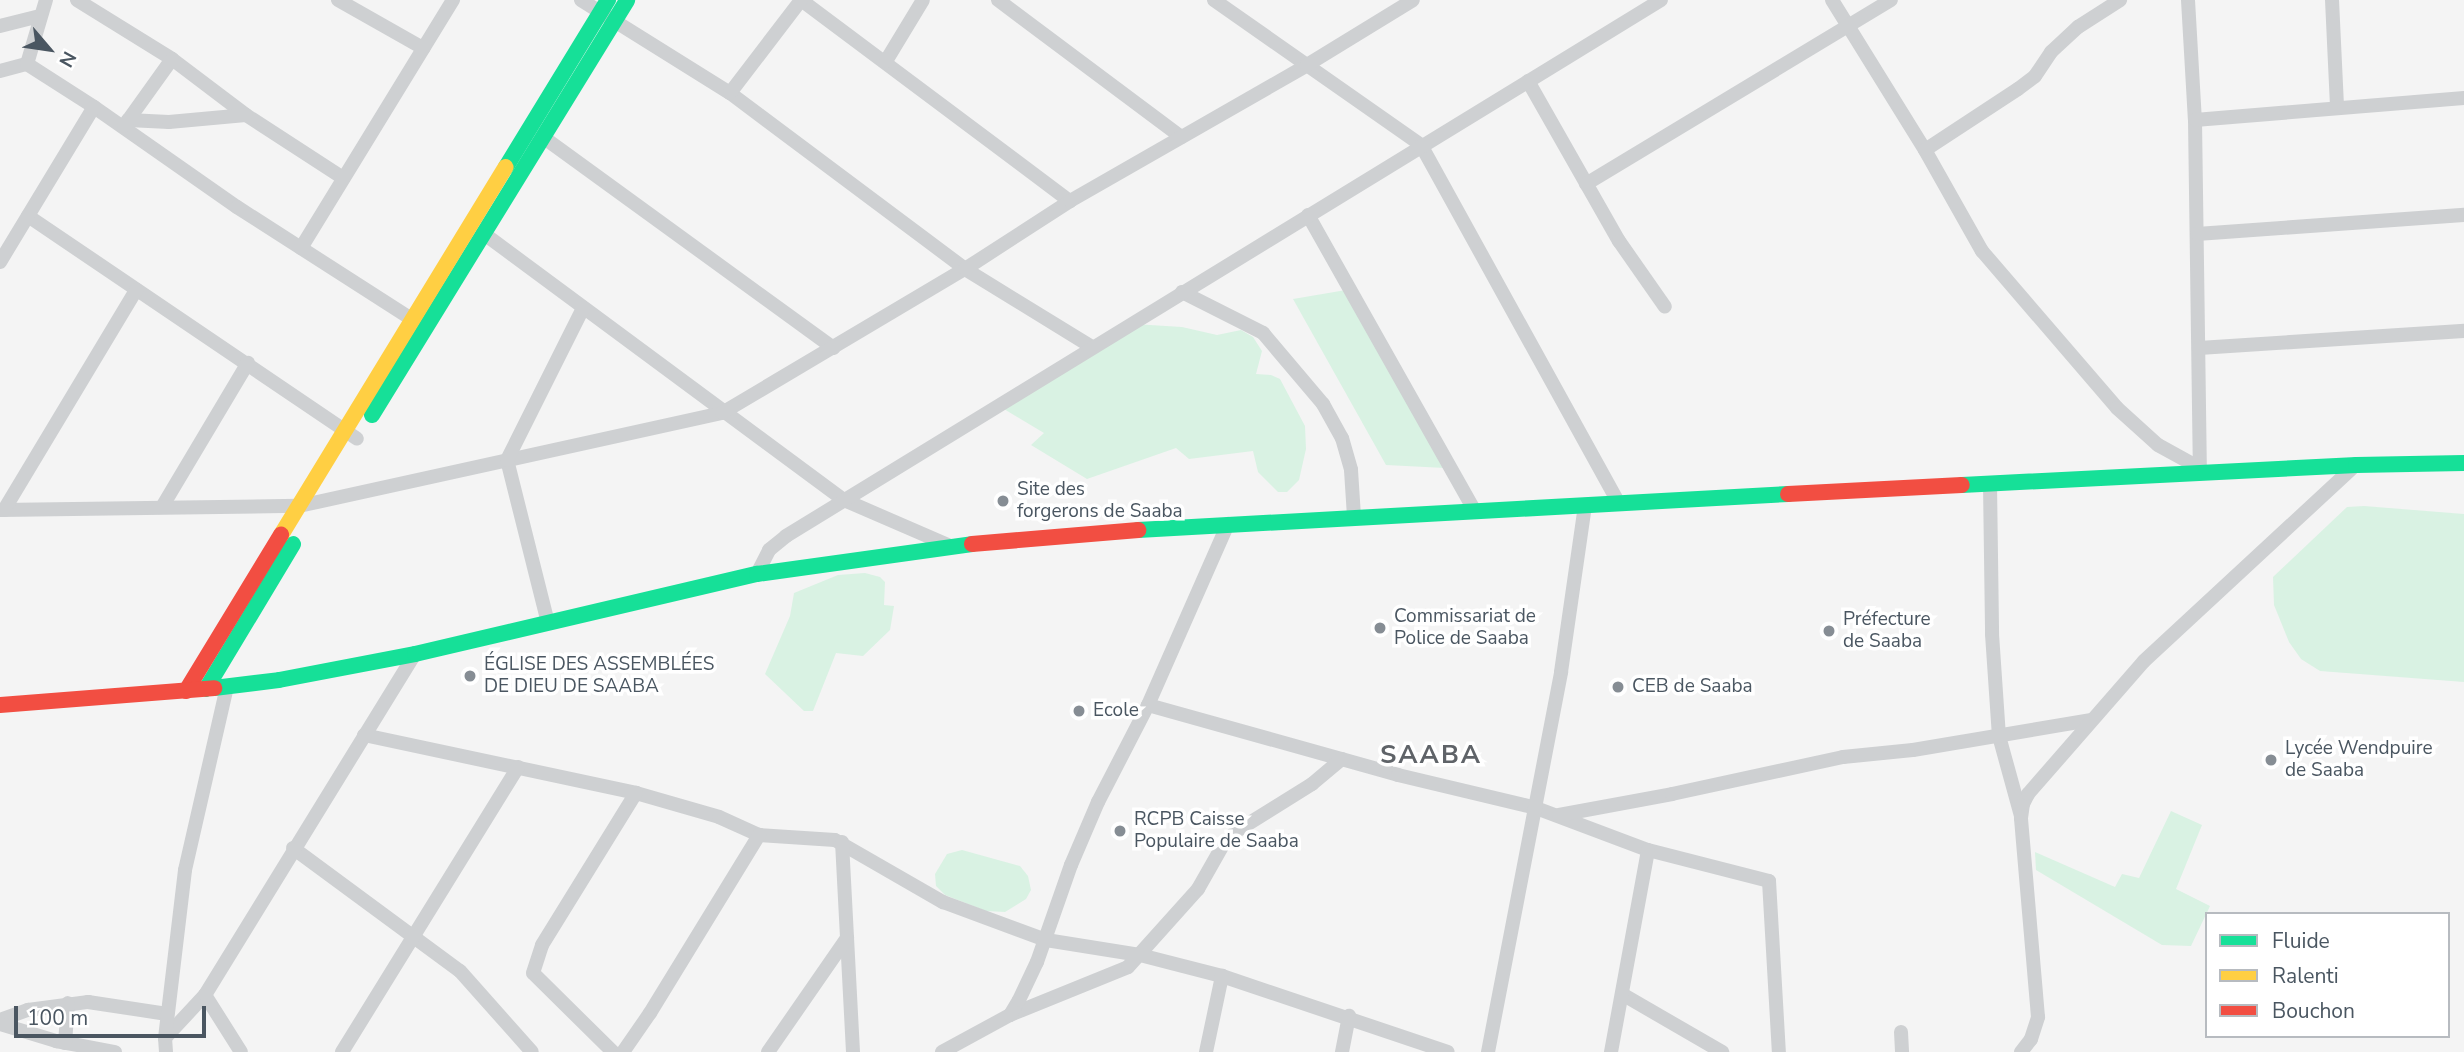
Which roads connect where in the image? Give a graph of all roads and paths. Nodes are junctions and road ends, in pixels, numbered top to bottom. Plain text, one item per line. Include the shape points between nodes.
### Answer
1 (46, 0) edge
2 (76, 0) edge
3 (338, 0) edge
4 (453, 0) edge
5 (581, 0) edge
6 (627, 0) edge
7 (801, 0) edge
8 (923, 0) edge
9 (999, 0) edge
10 (1214, 0) edge
11 (1413, 0) edge
12 (1661, 0) edge
13 (1832, 0) edge
14 (1891, 0) edge
15 (2120, 0) edge
16 (2188, 0) edge
17 (2332, 0) edge
18 (608, 10) edge
19 (40, 16) junction
20 (0, 26) edge
21 (1848, 26) junction
22 (423, 48) junction
23 (172, 59) junction
24 (886, 61) junction
25 (27, 64) junction
26 (1307, 65) junction
27 (0, 71) edge
28 (1528, 81) junction
29 (730, 93) junction
30 (2464, 98) edge
31 (94, 107) junction
32 (2337, 107) junction
33 (246, 115) junction
34 (2194, 120) junction
35 (125, 124) junction
36 (543, 137) junction
37 (1181, 137) junction
38 (1421, 145) junction
39 (1925, 150) junction
40 (343, 178) junction
41 (1586, 184) junction
42 (1070, 201) junction
43 (1308, 215) junction
44 (2464, 215) edge
45 (28, 216) junction
46 (483, 233) junction
47 (2197, 234) junction
48 (301, 248) junction
49 (0, 262) edge
50 (965, 270) junction
51 (136, 290) junction
52 (1182, 292) junction
53 (1665, 307) dead end
54 (583, 308) junction
55 (413, 320) junction
56 (2464, 331) edge
57 (1092, 346) junction
58 (833, 348) junction
59 (2199, 348) junction
60 (248, 363) junction
61 (722, 412) junction
62 (351, 435) junction
63 (507, 460) junction
64 (2464, 463) edge
65 (2356, 466) junction
66 (2200, 470) junction
67 (1990, 484) junction
68 (844, 500) junction
69 (317, 503) junction
70 (1619, 504) junction
71 (1585, 505) junction
72 (299, 506) junction
73 (162, 508) junction
74 (2, 510) edge
75 (1475, 511) junction
76 (1353, 517) junction
77 (1228, 524) junction
78 (949, 546) junction
79 (757, 574) junction
80 (548, 623) junction
81 (415, 654) junction
82 (226, 687) junction
83 (206, 690) junction
84 (186, 691) junction
85 (0, 705) edge
86 (1148, 705) junction
87 (2091, 720) junction
88 (364, 735) junction
89 (1999, 736) junction
90 (1342, 759) junction
91 (518, 767) junction
92 (636, 793) junction
93 (1536, 808) junction
94 (1558, 815) junction
95 (2021, 818) junction
96 (760, 835) junction
97 (842, 842) junction
98 (293, 848) junction
99 (1648, 850) junction
100 (415, 935) junction
101 (847, 938) junction
102 (1046, 940) junction
103 (1140, 955) junction
104 (1222, 976) junction
105 (1622, 994) junction
106 (205, 995) junction
107 (68, 1003) junction
108 (167, 1014) junction
109 (1010, 1015) junction
110 (1349, 1016) junction
111 (0, 1022) edge
112 (1901, 1032) dead end
113 (58, 1046) edge
114 (165, 1048) edge
115 (115, 1052) edge
116 (241, 1052) edge
117 (342, 1052) edge
118 (532, 1052) edge
119 (613, 1052) edge
120 (623, 1052) edge
121 (768, 1052) edge
122 (853, 1052) edge
123 (942, 1052) edge
124 (1206, 1052) edge
125 (1342, 1052) edge
126 (1448, 1052) edge
127 (1488, 1052) edge
128 (1611, 1052) edge
129 (1722, 1052) edge
130 (1779, 1052) edge
131 (1902, 1052) edge
132 (2021, 1052) edge

1 - 19 street
2 - 23 street
3 - 22 street
4 - 22 street
5 - 18 street
6 - 18 street
7 - 24 street
7 - 29 street
8 - 24 street
9 - 37 street
10 - 26 street
11 - 26 street
12 - 28 street
13 - 21 street
14 - 21 street
15 - 39 street via 2078,27 2051,52 2035,76
16 - 34 street
17 - 32 street
18 - 29 street
18 - 36 street
18 - 55 street
19 - 20 street
19 - 25 street
21 - 39 street
21 - 41 street
22 - 40 street
23 - 33 street
23 - 35 street
24 - 42 street
25 - 27 street
25 - 31 street
26 - 37 street
26 - 38 street
28 - 38 street
28 - 41 street
29 - 50 street
30 - 32 street
31 - 35 street
31 - 45 street
32 - 34 street
33 - 35 street
33 - 40 street
34 - 47 street
35 - 48 street
36 - 46 street
36 - 58 street
37 - 42 street
38 - 43 street
38 - 70 street
39 - 66 street via 1982,251 2082,371 2158,445
40 - 48 street
41 - 53 street
42 - 50 street
43 - 52 street
43 - 75 street
44 - 47 street
45 - 49 street
45 - 51 street
46 - 54 street
46 - 62 street
47 - 59 street
48 - 55 street
50 - 57 street
50 - 58 street
51 - 60 street
51 - 74 street
52 - 57 street
52 - 76 street via 1263,333 1323,404 1342,438 1351,470
54 - 61 street
54 - 63 street
55 - 62 street
56 - 59 street
57 - 68 street
58 - 61 street
59 - 66 street
60 - 62 street
60 - 73 street
61 - 63 street
61 - 68 street
62 - 69 street
62 - 72 street
63 - 69 street
63 - 80 street
64 - 65 street
65 - 66 street
65 - 87 street via 2144,661
66 - 67 street
67 - 70 street
67 - 89 street
68 - 78 street
68 - 79 street via 769,550
69 - 72 street
69 - 83 street
70 - 71 street
71 - 75 street
71 - 93 street
72 - 73 street
72 - 84 street
73 - 74 street
75 - 76 street
76 - 77 street
77 - 78 street
77 - 86 street
78 - 79 street
79 - 80 street
80 - 81 street
81 - 82 street
81 - 88 street
82 - 83 street
82 - 108 street via 186,870
83 - 84 street
84 - 85 street
86 - 90 street
86 - 102 street via 1098,802
87 - 89 street
87 - 95 street via 2028,794
88 - 91 street
88 - 98 street
89 - 94 street via 1843,757
89 - 95 street
90 - 93 street
90 - 103 street via 1230,837 1198,890
91 - 92 street
91 - 100 street
92 - 96 street via 719,817
92 - 119 street via 542,944 533,973
93 - 94 street
93 - 127 street
94 - 99 street
95 - 132 street via 2038,1017
96 - 97 street
96 - 120 street
97 - 101 street
97 - 102 street via 943,902
98 - 100 street
98 - 106 street
99 - 105 street
99 - 130 street via 1769,881
100 - 117 street
100 - 118 street via 460,971
101 - 121 street
101 - 122 street
102 - 103 street
102 - 109 street
103 - 104 street
103 - 109 street via 1120,970
104 - 110 street
104 - 124 street
105 - 128 street
105 - 129 street
106 - 114 street
106 - 116 street
107 - 108 street via 109,1003
107 - 111 street via 28,1010
107 - 113 street
108 - 114 street
109 - 123 street
110 - 125 street
110 - 126 street
111 - 113 street
112 - 131 street
113 - 115 street

